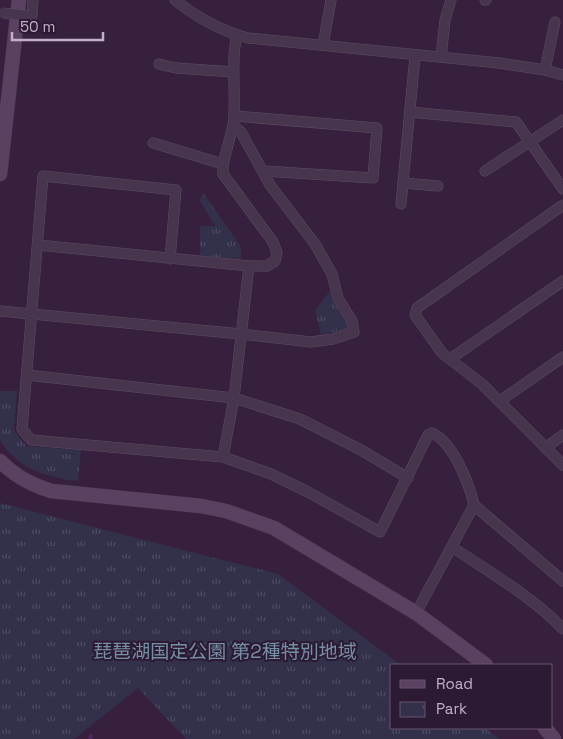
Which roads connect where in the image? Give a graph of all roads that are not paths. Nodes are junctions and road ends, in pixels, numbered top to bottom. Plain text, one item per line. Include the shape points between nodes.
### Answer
1 (19, 0) edge
2 (33, 0) edge
3 (175, 0) edge
4 (331, 0) edge
5 (452, 0) edge
6 (1, 13) edge
7 (555, 22) dead end
8 (236, 35) junction
9 (323, 46) junction
10 (415, 56) junction
11 (441, 58) junction
12 (159, 64) dead end
13 (545, 70) junction
14 (234, 72) junction
15 (563, 75) edge
16 (410, 112) junction
17 (563, 120) edge
18 (234, 121) junction
19 (153, 143) dead end
20 (530, 143) junction
21 (223, 164) junction
22 (264, 171) junction
23 (486, 171) dead end
24 (0, 174) edge
25 (403, 183) junction
26 (438, 186) dead end
27 (562, 187) edge
28 (401, 204) dead end
29 (563, 205) edge
30 (38, 245) junction
31 (170, 259) junction
32 (248, 266) junction
33 (563, 281) edge
34 (0, 311) edge
35 (32, 314) junction
36 (241, 334) junction
37 (563, 357) edge
38 (450, 359) junction
39 (27, 375) junction
40 (234, 398) junction
41 (500, 401) junction
42 (563, 435) edge
43 (545, 448) junction
44 (223, 457) junction
45 (0, 461) edge
46 (563, 465) edge
47 (408, 478) junction
48 (474, 504) junction
49 (452, 547) junction
50 (563, 581) edge
51 (416, 613) junction
52 (563, 629) edge
53 (485, 664) edge
54 (546, 729) edge
55 (554, 739) edge

1 - 24 street
2 - 6 street, bridge via 32,16
3 - 8 street via 194,14
4 - 9 street
5 - 11 street via 444,20
7 - 13 street
8 - 9 street
8 - 14 street
9 - 10 street
10 - 11 street
10 - 16 street
11 - 13 street
12 - 14 street
13 - 15 street
14 - 18 street
16 - 20 street via 516,122
16 - 25 street
17 - 20 street
18 - 21 street
18 - 22 street
18 - 22 street via 377,128 373,178
19 - 21 street
20 - 23 street
20 - 27 street
21 - 32 street via 223,174 278,253 275,261 267,266
22 - 36 street via 270,185 315,244 332,274 338,298 354,332 311,342
25 - 26 street
25 - 28 street
29 - 38 street via 417,308 416,315 442,353
30 - 31 street
30 - 31 street via 43,176 176,190
30 - 35 street
31 - 32 street
32 - 36 street
33 - 38 street
34 - 35 street
35 - 36 street
35 - 39 street
36 - 40 street
37 - 41 street
38 - 41 street
39 - 40 street
39 - 44 street via 22,429 31,440
40 - 44 street
40 - 47 street via 300,419
41 - 43 street
42 - 43 street
43 - 46 street
44 - 47 street via 271,474 380,532
45 - 51 street via 30,484 51,490 201,506 249,518 299,542
47 - 48 street via 428,434 432,433 444,442 459,464
48 - 49 street
48 - 50 street
49 - 51 street
49 - 52 street via 538,607
51 - 53 street
54 - 55 street

